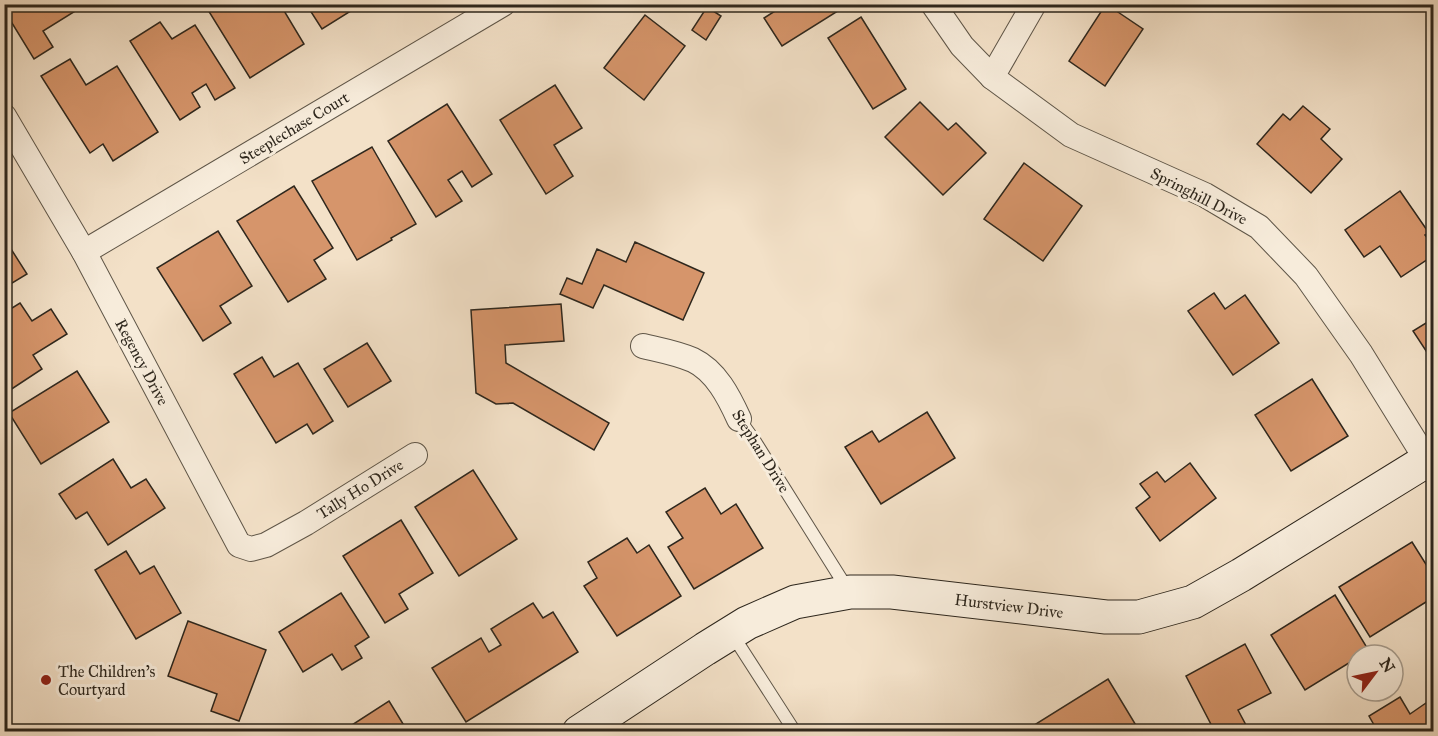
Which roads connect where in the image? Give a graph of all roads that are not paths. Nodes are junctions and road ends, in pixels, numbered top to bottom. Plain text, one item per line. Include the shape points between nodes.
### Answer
1 (503, 4) edge
2 (933, 4) edge
3 (1034, 4) edge
4 (992, 78) junction
5 (4, 116) edge
6 (84, 252) junction
7 (643, 345) dead end
8 (739, 419) joint
9 (415, 455) dead end
10 (1431, 463) edge
11 (306, 523) joint
12 (850, 592) junction
13 (731, 633) junction
14 (579, 732) edge
15 (795, 732) edge

1 - 6 street, Steeplechase Court
2 - 4 street, Springhill Drive via 962,46
3 - 4 street
4 - 10 street, Springhill Drive via 1071,135 1205,195 1259,227 1306,276 1362,354
5 - 6 street, Regency Drive
6 - 11 street, Regency Drive via 239,545 251,549 266,545
7 - 8 street, Stephan Drive via 695,361 728,395
8 - 12 lane, Stephan Drive
9 - 11 street, Tally Ho Drive
10 - 12 street, Hurstview Drive via 1193,602 1139,617 1106,617 892,592
12 - 13 street, Hurstview Drive via 795,602
13 - 14 street, Hurstview Drive
13 - 15 lane

